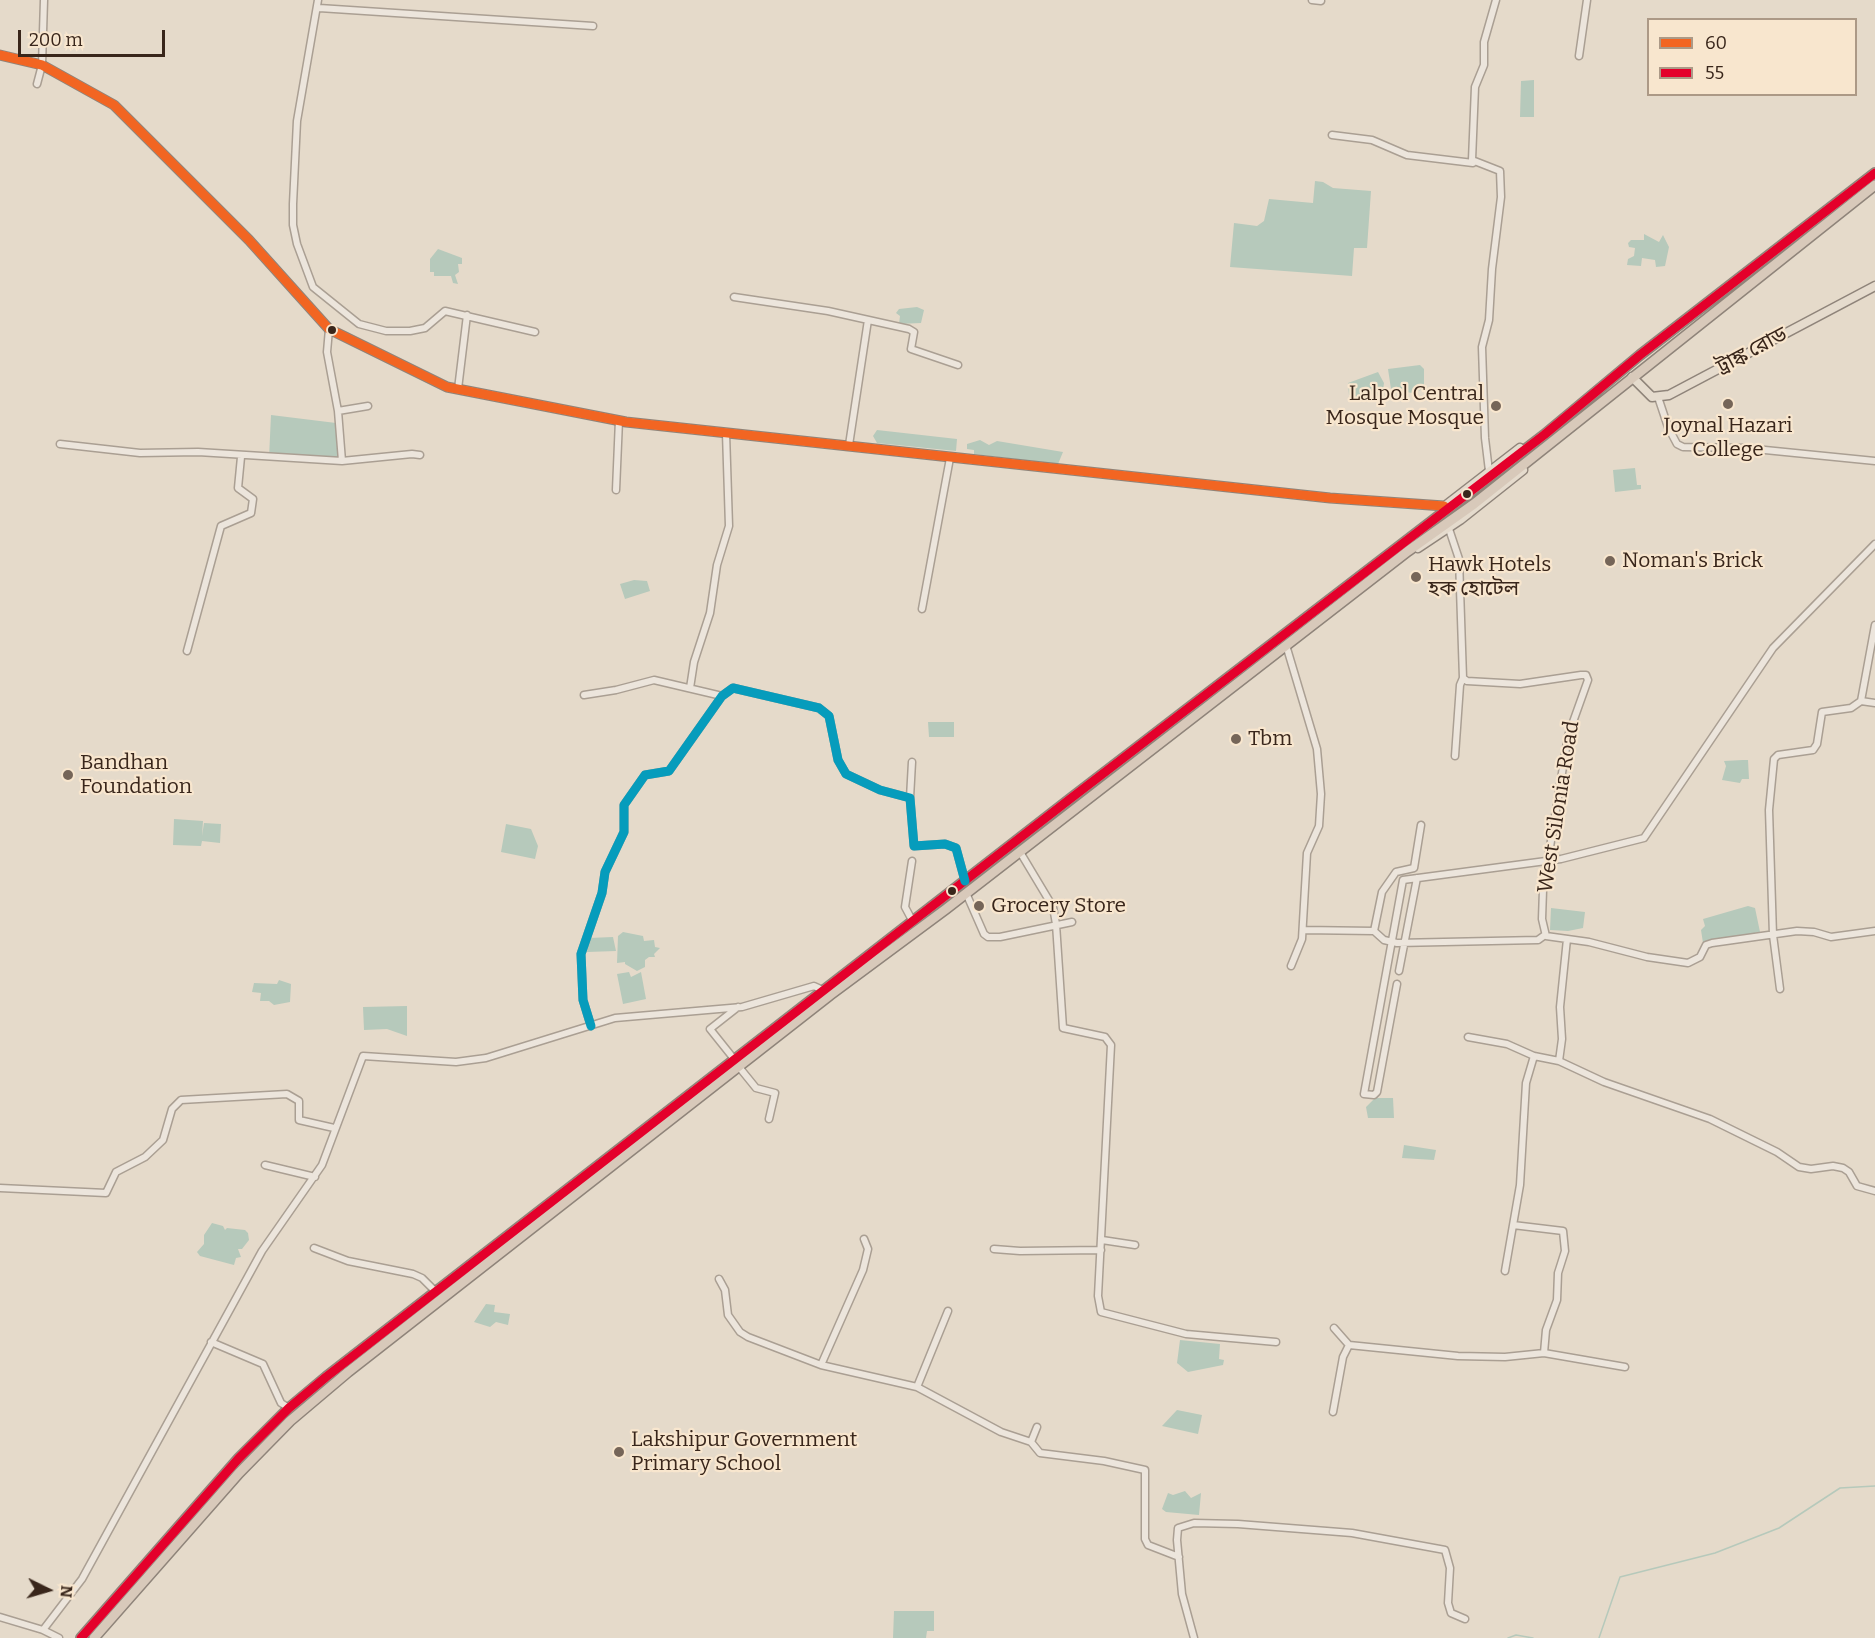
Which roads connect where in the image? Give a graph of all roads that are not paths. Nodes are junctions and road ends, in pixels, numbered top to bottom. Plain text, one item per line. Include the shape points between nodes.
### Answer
1 (44, 0) edge
2 (1312, 0) edge
3 (1496, 0) edge
4 (1587, 0) edge
5 (1321, 1) edge
6 (319, 4) edge
7 (593, 26) dead end
8 (0, 55) edge
9 (1579, 56) dead end
10 (42, 65) junction
11 (37, 84) dead end
12 (1332, 135) dead end
13 (1473, 163) junction
14 (1875, 173) edge
15 (1875, 184) edge
16 (1875, 286) edge
17 (734, 297) dead end
18 (466, 315) junction
19 (1692, 315) junction
20 (868, 321) junction
21 (1700, 324) junction
22 (1678, 326) junction
23 (329, 329) junction
24 (535, 332) dead end
25 (1684, 336) junction
26 (958, 364) dead end
27 (1632, 377) junction
28 (1600, 387) junction
29 (458, 389) junction
30 (1607, 397) junction
31 (1658, 398) junction
32 (368, 406) dead end
33 (338, 411) junction
34 (619, 420) junction
35 (726, 433) junction
36 (1534, 442) junction
37 (60, 444) dead end
38 (849, 445) junction
39 (1539, 452) junction
40 (420, 455) dead end
41 (241, 457) junction
42 (950, 458) junction
43 (342, 461) junction
44 (1875, 461) edge
45 (1489, 471) junction
46 (616, 490) dead end
47 (1426, 505) junction
48 (1444, 506) junction
49 (1432, 516) junction
50 (1449, 528) junction
51 (1875, 544) edge
52 (1403, 549) junction
53 (922, 609) dead end
54 (1875, 625) edge
55 (1286, 645) junction
56 (187, 651) dead end
57 (1463, 678) junction
58 (690, 688) junction
59 (584, 695) dead end
60 (722, 696) junction
61 (1861, 701) junction
62 (1875, 703) edge
63 (1455, 756) dead end
64 (912, 762) dead end
65 (1117, 762) junction
66 (1106, 771) junction
67 (1125, 771) junction
68 (1112, 781) junction
69 (910, 798) junction
70 (1421, 825) dead end
71 (1020, 852) junction
72 (1549, 860) junction
73 (912, 861) dead end
74 (1418, 878) junction
75 (965, 881) junction
76 (966, 893) junction
77 (913, 922) junction
78 (1072, 922) dead end
79 (1056, 924) junction
80 (1303, 930) junction
81 (1374, 931) junction
82 (1875, 931) edge
83 (1545, 935) junction
84 (1773, 935) junction
85 (1568, 939) junction
86 (1391, 942) junction
87 (1403, 943) junction
88 (1291, 966) dead end
89 (1399, 971) dead end
90 (1397, 984) dead end
91 (1780, 989) dead end
92 (825, 991) junction
93 (738, 1007) junction
94 (591, 1026) junction
95 (1468, 1037) dead end
96 (1534, 1056) junction
97 (1558, 1061) junction
98 (736, 1063) junction
99 (769, 1119) dead end
100 (334, 1128) junction
101 (265, 1165) dead end
102 (315, 1177) junction
103 (0, 1188) edge
104 (1875, 1191) edge
105 (1513, 1225) junction
106 (864, 1239) dead end
107 (1102, 1240) junction
108 (1135, 1245) dead end
109 (314, 1248) dead end
110 (994, 1249) dead end
111 (1101, 1250) junction
112 (1505, 1271) dead end
113 (719, 1279) dead end
114 (436, 1292) junction
115 (948, 1311) dead end
116 (1334, 1328) dead end
117 (211, 1342) junction
118 (1276, 1342) dead end
119 (1349, 1345) junction
120 (1544, 1353) junction
121 (821, 1365) junction
122 (1625, 1367) dead end
123 (917, 1387) junction
124 (289, 1408) junction
125 (1333, 1412) dead end
126 (1037, 1427) dead end
127 (1031, 1442) junction
128 (1179, 1557) junction
129 (0, 1617) edge
130 (1465, 1619) dead end
131 (43, 1630) junction
132 (59, 1638) edge
133 (81, 1638) edge
134 (94, 1638) edge
135 (1194, 1638) edge

1 - 10 street
2 - 5 street
3 - 13 street via 1485,42 1484,65 1475,87
4 - 9 street
6 - 7 street
6 - 18 street via 297,121 293,204 297,244 313,287 360,324 386,331 425,328 445,311
8 - 10 main road
10 - 11 street
10 - 23 main road via 114,105 249,240
12 - 13 street via 1372,140 1407,155
13 - 45 street via 1500,171 1489,320 1482,347
14 - 19 highway
15 - 21 highway
16 - 31 main road, ট্রাঙ্ক রোড via 1686,387
17 - 20 street via 828,310
18 - 24 street
18 - 29 street
19 - 21 highway via 1693,322
19 - 22 highway
20 - 26 street via 909,329 914,332 911,349
20 - 38 street
21 - 25 highway
22 - 25 highway via 1686,328
22 - 28 highway
23 - 29 main road
23 - 33 street via 327,352
25 - 27 highway
27 - 30 highway
27 - 31 main road
28 - 30 highway
28 - 36 highway
29 - 34 main road
30 - 39 highway
31 - 44 street via 1668,427 1683,447 1745,448
32 - 33 street
33 - 43 street
34 - 35 main road
34 - 46 street
35 - 38 main road
35 - 58 street via 729,526
36 - 45 main road
36 - 52 highway
37 - 41 street via 140,453 198,452
38 - 42 main road
39 - 50 main road via 1533,462
39 - 52 highway via 1474,504
40 - 43 street
41 - 43 street
41 - 56 street via 238,488 252,500 251,513 221,526
42 - 47 main road
42 - 53 street
45 - 48 main road
47 - 48 main road
47 - 49 main road via 1433,510
48 - 49 main road
49 - 52 main road
50 - 52 main road via 1422,546
50 - 57 street via 1459,559
51 - 72 street via 1773,648 1644,838
52 - 55 highway
52 - 65 highway
54 - 61 street
55 - 67 highway
55 - 80 street via 1317,749 1321,780 1319,826 1307,854
57 - 63 street
57 - 72 street, West Silonia Road via 1520,684 1586,675 1588,680 1568,736
58 - 59 street via 654,680
58 - 60 street
60 - 69 street via 738,688 819,708 829,716 838,760 846,774 880,790
60 - 94 street via 674,766 664,773 645,775 624,805 624,832 605,872 602,893 581,954 583,1000
61 - 62 street
61 - 84 street via 1851,708 1822,712 1813,750 1774,759 1769,810
64 - 69 street
65 - 66 highway
65 - 67 highway via 1118,770
66 - 68 highway via 1114,773
66 - 75 highway
67 - 68 highway
68 - 71 highway
69 - 75 street via 914,846 945,844 956,848
70 - 81 street via 1414,868 1396,872 1382,892
71 - 76 highway
71 - 79 street via 1053,907
72 - 74 street
72 - 83 street, West Silonia Road via 1542,919
73 - 77 street via 904,907
74 - 86 street via 1403,880
74 - 87 street
75 - 77 highway
76 - 79 street via 988,937
76 - 98 highway
77 - 92 highway
78 - 79 street
79 - 107 street via 1063,1028 1105,1037 1111,1045
80 - 81 street
80 - 88 street
81 - 86 street
82 - 84 street via 1831,937 1814,932
83 - 85 street
83 - 87 street via 1538,940
84 - 85 street via 1708,944 1700,957 1688,963
84 - 91 street
85 - 97 street
86 - 87 street
86 - 90 street via 1364,1094 1377,1092
87 - 89 street
92 - 93 street via 807,987
92 - 98 highway
93 - 94 street via 615,1018
93 - 98 street via 710,1029
94 - 100 street via 486,1058 456,1062 363,1056
95 - 96 street via 1507,1044
96 - 97 street
96 - 105 street via 1526,1083 1520,1185
97 - 104 street via 1604,1082 1710,1119 1799,1167 1843,1168 1850,1172 1857,1186
98 - 99 street via 756,1088 775,1093
98 - 114 highway
98 - 134 highway via 290,1421
100 - 102 street
100 - 103 street via 299,1120 299,1101 287,1094 181,1100 172,1109 163,1140 145,1157 116,1172 106,1193
101 - 102 street
102 - 117 street via 262,1251
105 - 112 street
105 - 120 street via 1563,1231 1565,1251
106 - 121 street via 868,1250 864,1270
107 - 108 street
107 - 111 street
109 - 114 street via 348,1261 413,1274
110 - 111 street
111 - 118 street via 1098,1296 1104,1314 1186,1334
113 - 121 street via 725,1290 728,1315 740,1332
114 - 124 highway
115 - 123 street
116 - 119 street
117 - 124 street via 263,1364 281,1402
117 - 131 street via 82,1580
119 - 120 street via 1458,1356
119 - 125 street via 1343,1357
120 - 122 street
121 - 123 street
123 - 127 street via 1001,1432
124 - 133 highway via 238,1458
126 - 127 street
127 - 128 street via 1040,1454 1145,1470 1145,1539 1148,1545
128 - 130 street via 1178,1528 1194,1523 1352,1533 1445,1550 1448,1603 1451,1613
128 - 135 street via 1182,1594
129 - 131 street
131 - 132 street

